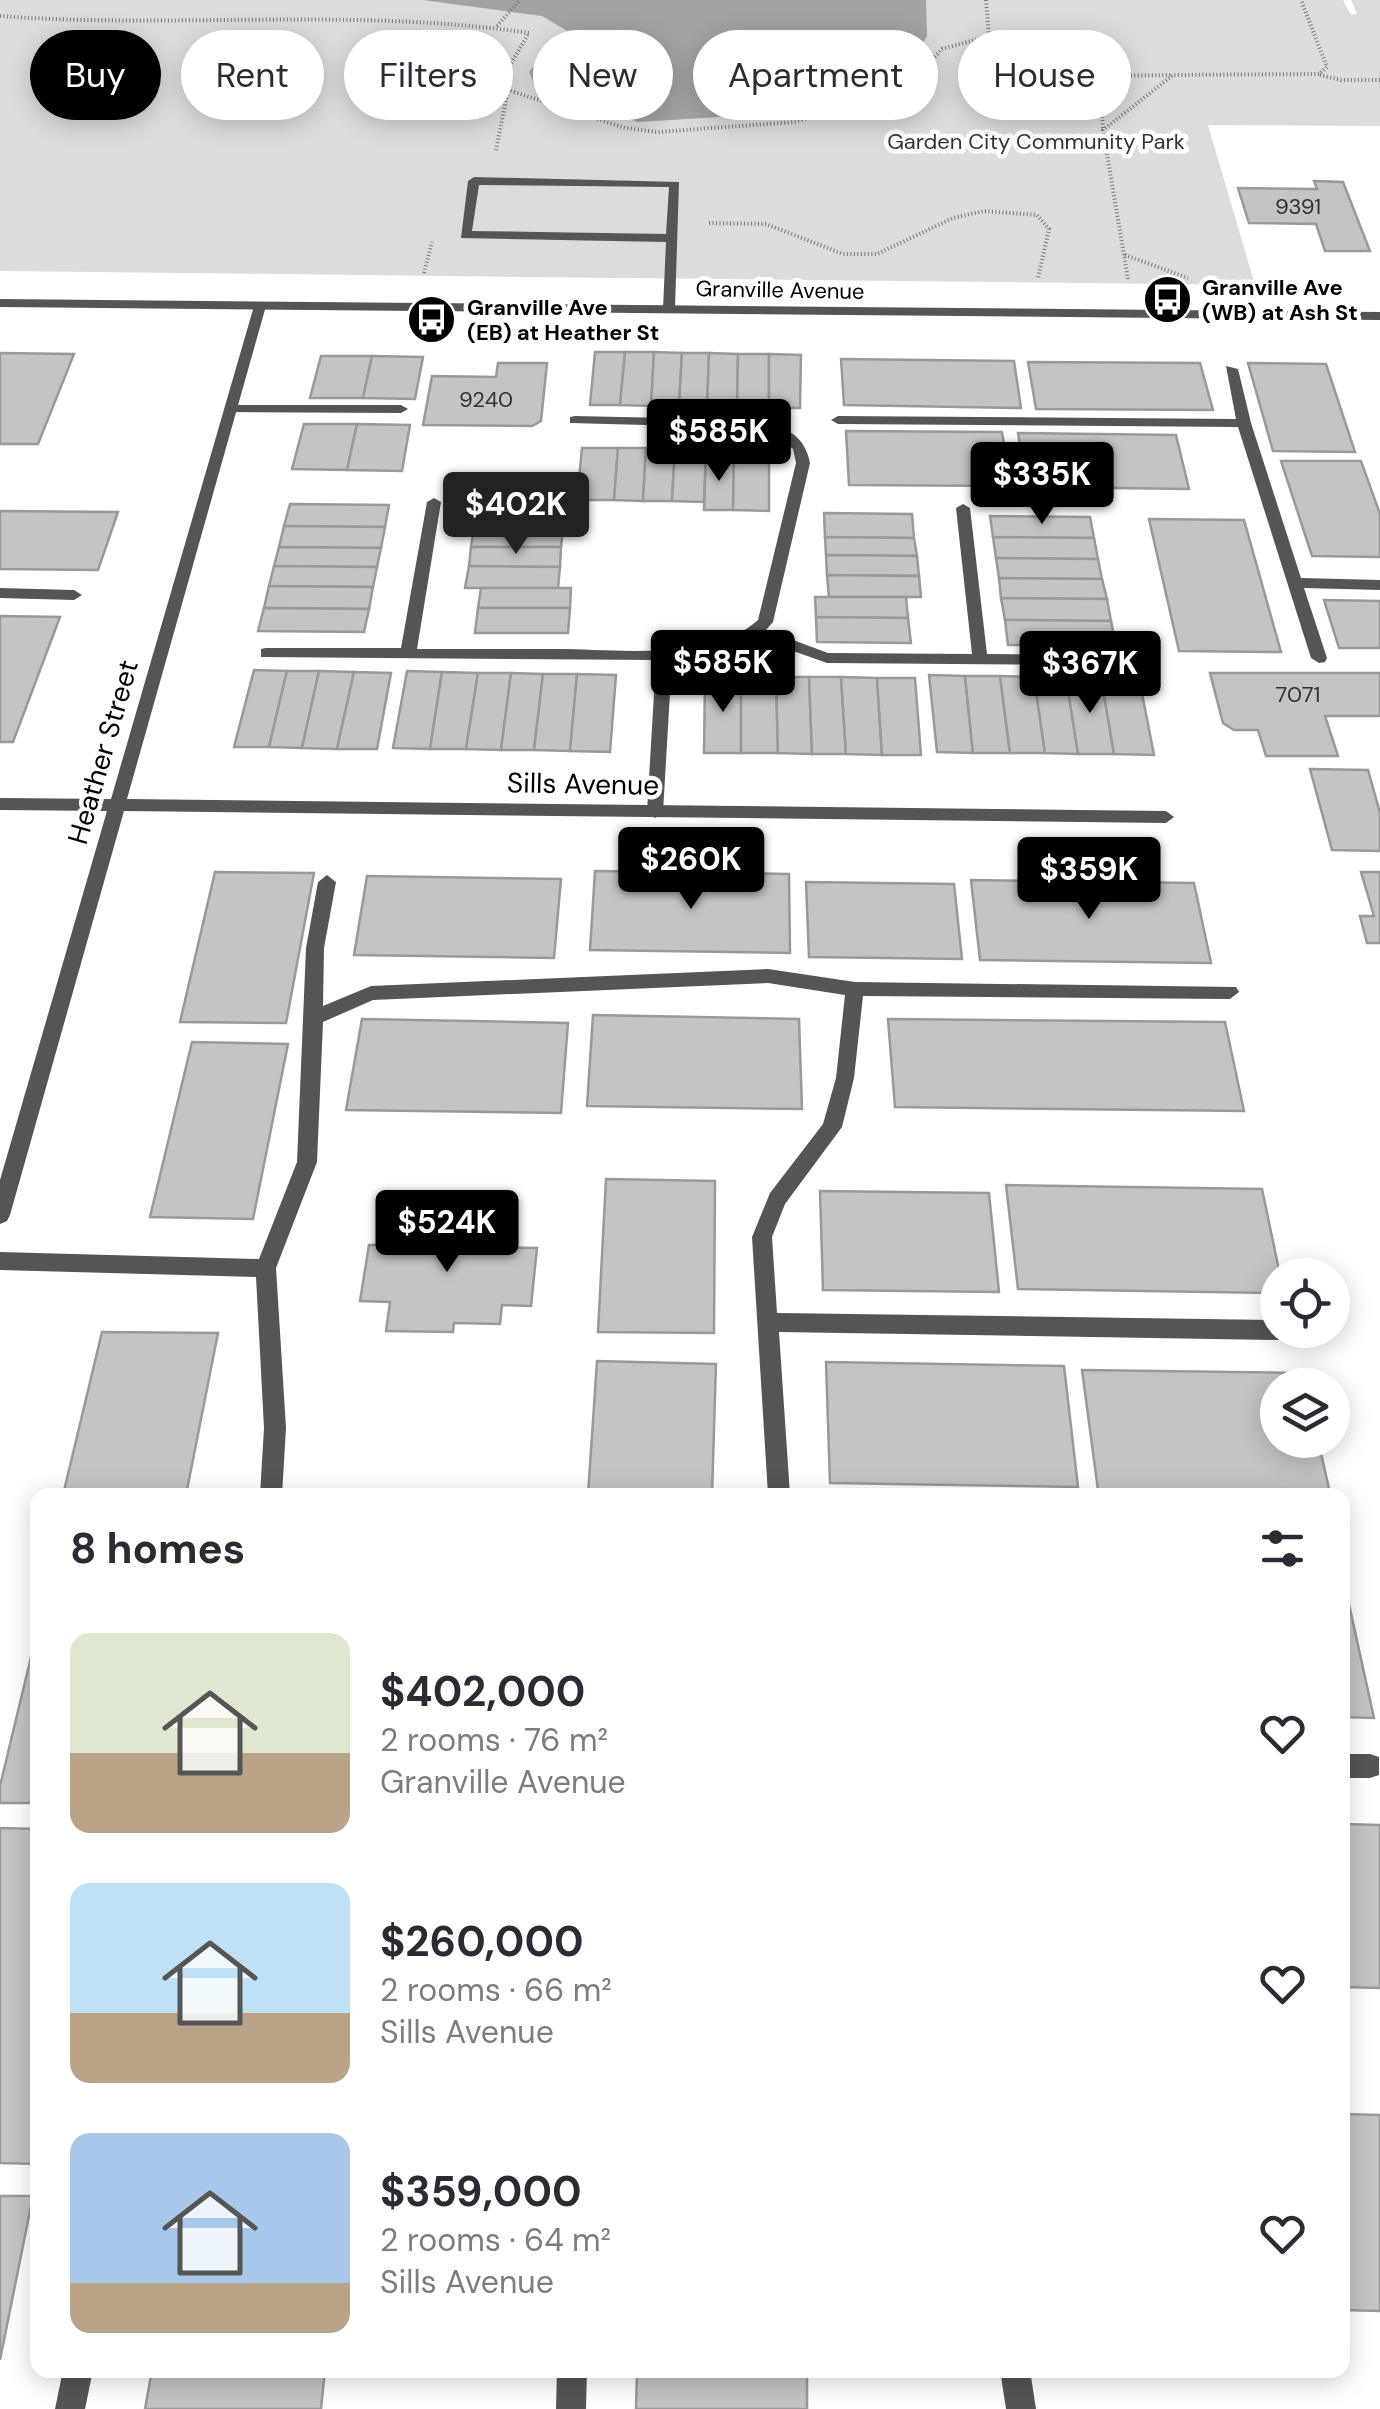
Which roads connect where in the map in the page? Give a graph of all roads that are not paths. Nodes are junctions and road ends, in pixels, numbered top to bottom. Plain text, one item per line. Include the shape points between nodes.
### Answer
1 (672, 238) junction
2 (0, 304) edge
3 (260, 306) junction
4 (669, 309) junction
5 (1380, 316) edge
6 (1231, 369) dead end
7 (233, 409) junction
8 (401, 409) dead end
9 (575, 420) dead end
10 (838, 420) dead end
11 (1244, 423) junction
12 (434, 502) dead end
13 (962, 508) dead end
14 (1296, 583) junction
15 (1380, 585) edge
16 (0, 593) edge
17 (74, 596) dead end
18 (756, 632) junction
19 (266, 653) dead end
20 (408, 653) junction
21 (664, 655) junction
22 (1319, 658) dead end
23 (980, 660) junction
24 (1080, 660) dead end
25 (0, 804) edge
26 (117, 806) junction
27 (655, 812) junction
28 (1166, 817) dead end
29 (328, 882) dead end
30 (855, 990) junction
31 (1230, 992) dead end
32 (314, 1018) junction
33 (0, 1214) edge
34 (0, 1261) edge
35 (266, 1268) junction
36 (766, 1322) junction
37 (1260, 1330) edge
38 (272, 1488) edge
39 (778, 1488) edge
40 (1350, 1766) edge
41 (1370, 1766) dead end
42 (76, 2378) edge
43 (572, 2378) edge
44 (1016, 2378) edge
45 (70, 2409) edge
46 (571, 2409) edge
47 (1021, 2409) edge

1 - 1 street via 675,184 474,181 465,236
1 - 4 street
2 - 3 street, Granville Avenue
3 - 4 street, Granville Avenue
3 - 7 street, Heather Street
4 - 5 street, Granville Avenue
6 - 11 street
7 - 8 street
7 - 26 street, Heather Street
9 - 18 street via 759,424 800,447 803,463 765,622
10 - 11 street
11 - 14 street
12 - 20 street
13 - 23 street
14 - 15 street
14 - 22 street
16 - 17 street
18 - 21 street
18 - 23 street via 826,658
19 - 20 street
20 - 21 street
21 - 27 street
23 - 24 street
25 - 26 street, Sills Avenue
26 - 27 street, Sills Avenue
26 - 33 street, Heather Street
27 - 28 street, Sills Avenue
29 - 32 street via 315,948
30 - 31 street
30 - 32 street via 768,976 371,993
30 - 36 street via 832,1127 777,1199 762,1237
32 - 35 street via 307,1162
34 - 35 street
35 - 38 street via 276,1428
36 - 37 street
36 - 39 street
40 - 41 street
42 - 45 street
43 - 46 street
44 - 47 street

